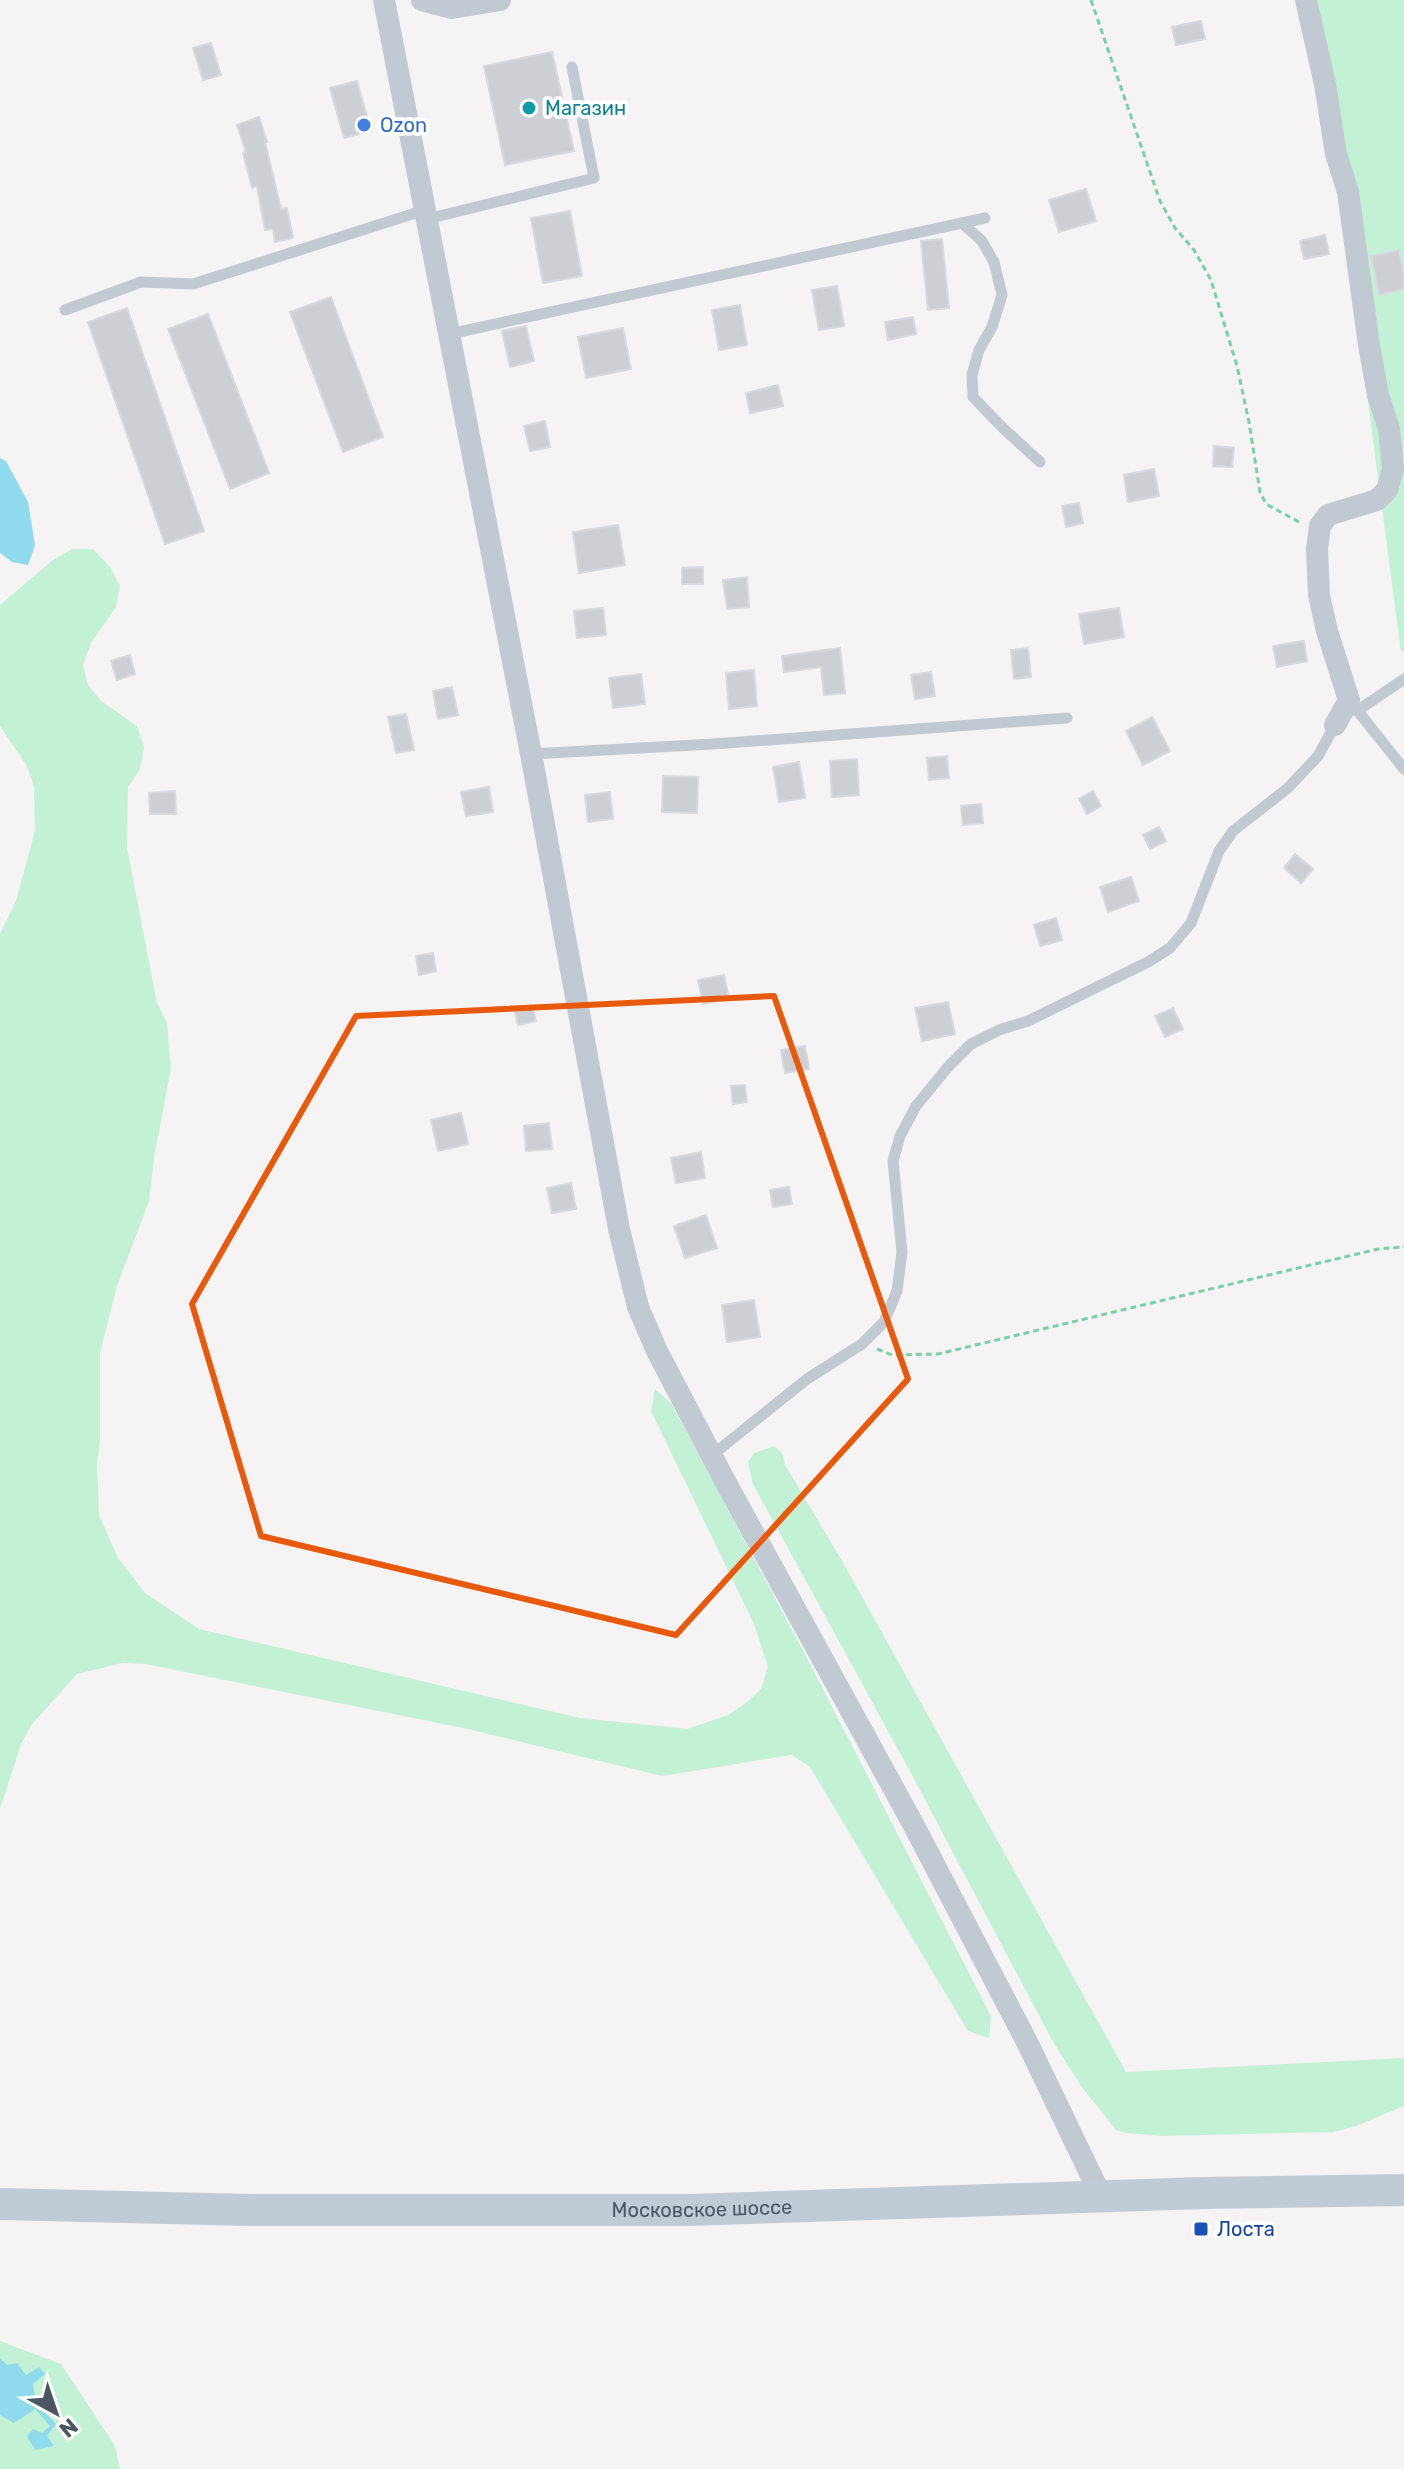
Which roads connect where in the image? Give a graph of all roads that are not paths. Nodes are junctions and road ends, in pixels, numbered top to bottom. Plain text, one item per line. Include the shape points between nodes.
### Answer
1 (384, 0) edge
2 (422, 0) edge
3 (500, 0) edge
4 (1306, 0) edge
5 (572, 67) dead end
6 (426, 215) junction
7 (985, 218) dead end
8 (962, 223) junction
9 (65, 310) dead end
10 (449, 334) junction
11 (1040, 462) dead end
12 (1404, 679) edge
13 (1353, 706) junction
14 (1067, 718) dead end
15 (1335, 725) joint
16 (531, 754) junction
17 (1404, 769) edge
18 (711, 1456) junction
19 (1404, 2190) edge
20 (1101, 2196) junction
21 (0, 2204) edge

1 - 6 street
2 - 3 street via 452,8
4 - 13 street via 1348,192 1393,469 1387,490 1377,500 1328,515 1320,526 1319,595
5 - 6 lane via 594,178
6 - 9 lane via 193,284 141,282
6 - 10 street
7 - 8 lane
8 - 10 lane
8 - 11 lane via 982,241 994,262 1002,295 979,350 973,397
10 - 16 street
12 - 13 lane
13 - 15 street
13 - 17 lane
14 - 16 lane
15 - 18 lane via 1318,756 1288,788 1233,831 1219,851 1191,923 1170,948 1028,1021 971,1044 948,1067 916,1106 893,1161 902,1252 897,1291 884,1322
16 - 18 street via 628,1272 657,1351
18 - 20 street via 927,1850
19 - 20 main road, Московское шоссе
20 - 21 main road, Московское шоссе via 690,2210

